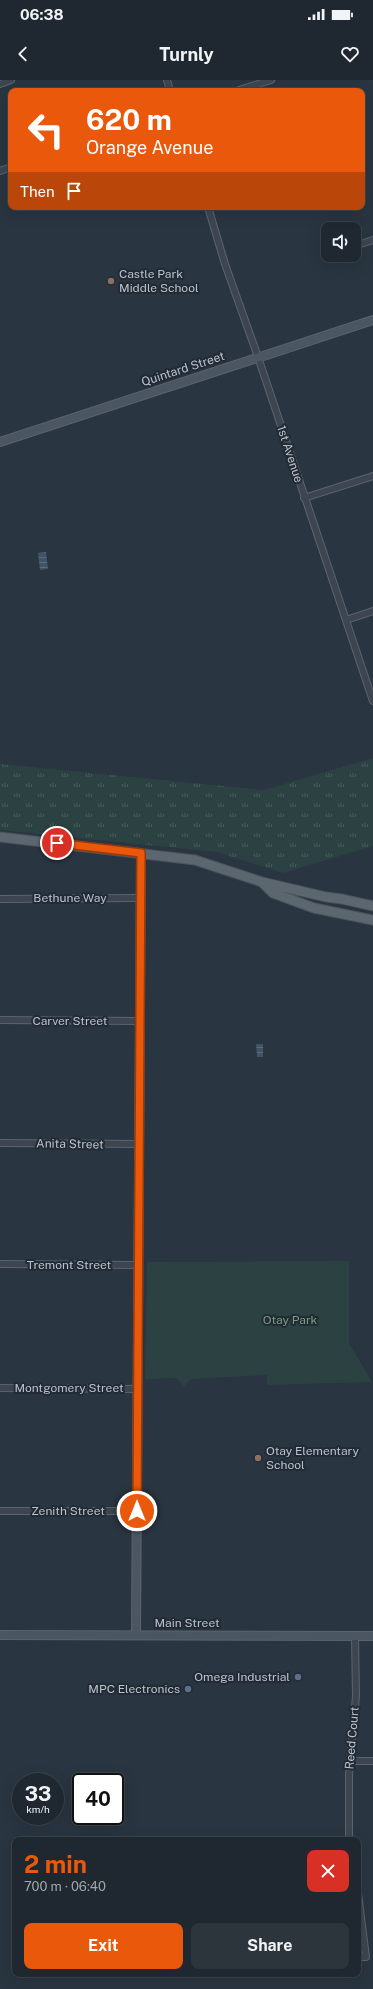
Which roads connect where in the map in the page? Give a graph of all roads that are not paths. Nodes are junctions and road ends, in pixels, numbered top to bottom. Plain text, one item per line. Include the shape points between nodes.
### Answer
1 (11, 80) edge
2 (271, 80) edge
3 (0, 84) edge
4 (246, 88) edge
5 (209, 210) edge
6 (373, 240) edge
7 (361, 244) edge
8 (373, 320) edge
9 (258, 357) junction
10 (0, 442) edge
11 (373, 476) edge
12 (304, 498) junction
13 (373, 611) edge
14 (346, 620) junction
15 (373, 701) edge
16 (0, 837) edge
17 (141, 853) junction
18 (262, 882) junction
19 (140, 898) junction
20 (0, 899) edge
21 (373, 906) edge
22 (373, 920) edge
23 (0, 1020) edge
24 (140, 1021) junction
25 (0, 1143) edge
26 (140, 1144) junction
27 (0, 1264) edge
28 (138, 1265) junction
29 (0, 1388) edge
30 (137, 1389) junction
31 (0, 1511) edge
32 (137, 1511) junction
33 (0, 1635) edge
34 (136, 1635) junction
35 (355, 1636) junction
36 (373, 1636) edge
37 (350, 1761) junction
38 (373, 1761) edge
39 (349, 1837) edge
40 (361, 1917) edge
41 (361, 1957) edge

1 - 3 street
2 - 4 street
5 - 9 street, 1st Avenue
6 - 7 street
8 - 9 street, Quintard Street
9 - 10 street, Quintard Street
9 - 12 street, 1st Avenue
11 - 12 street
12 - 14 street, 1st Avenue
13 - 14 street
14 - 15 street, 1st Avenue
16 - 17 main road
17 - 18 main road via 195,860
17 - 19 street
18 - 21 main road
18 - 22 main road via 273,893 314,908
19 - 20 street, Bethune Way
19 - 24 street
23 - 24 street, Carver Street
24 - 26 street
25 - 26 street, Anita Street
26 - 28 street
27 - 28 street, Tremont Street
28 - 30 street
29 - 30 street, Montgomery Street
30 - 32 street
31 - 32 street, Zenith Street
32 - 34 street
33 - 34 street, Main Street
34 - 35 street, Main Street
35 - 36 street, Main Street
35 - 37 street, Reed Court via 356,1696
37 - 38 street
37 - 39 street, Reed Court
40 - 41 street via 366,1957

